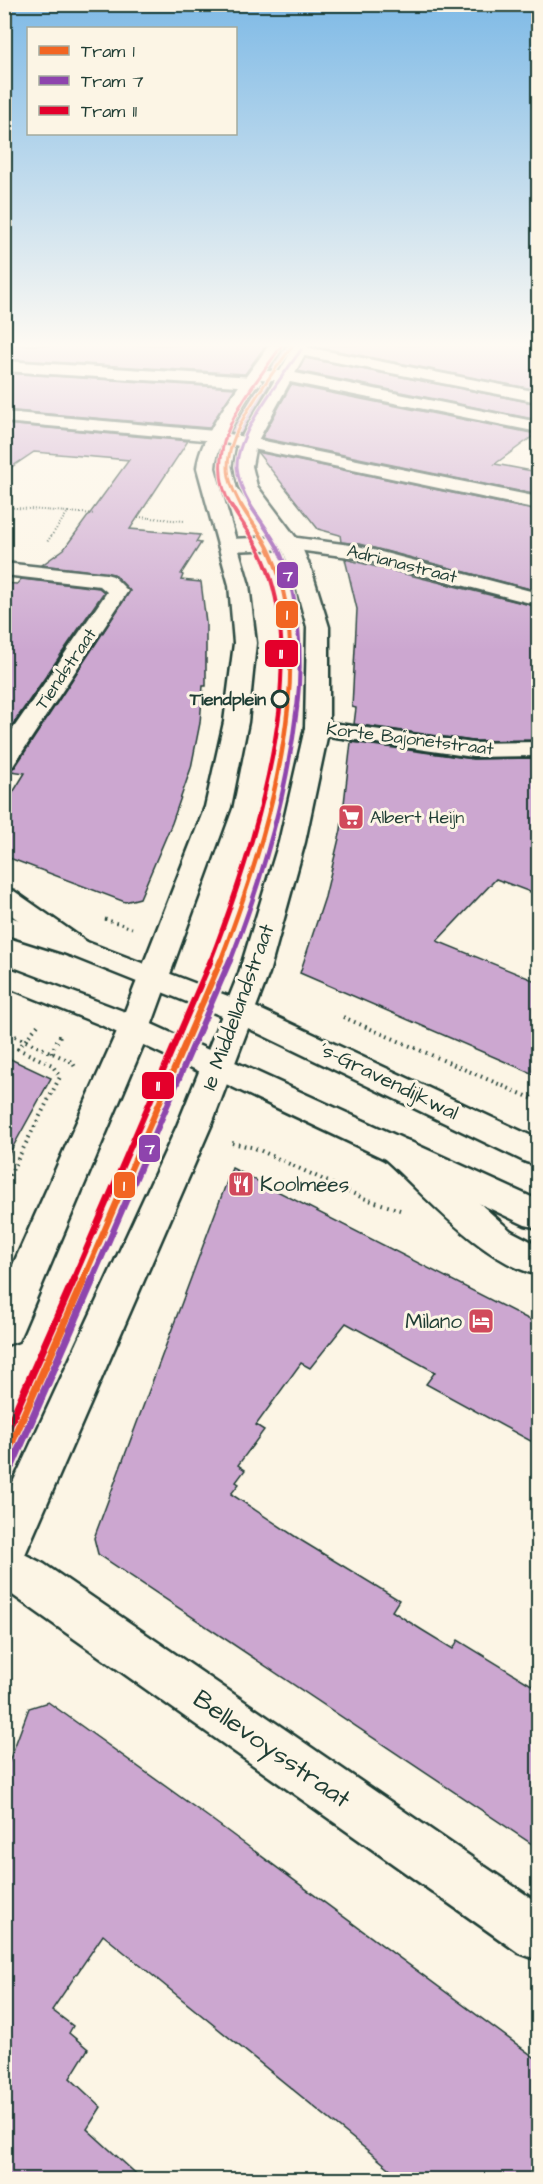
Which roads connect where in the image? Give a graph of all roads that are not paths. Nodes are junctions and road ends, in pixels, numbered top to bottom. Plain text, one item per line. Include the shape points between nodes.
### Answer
1 (211, 447) edge
2 (246, 447) edge
3 (261, 447) edge
4 (538, 503) edge
5 (225, 534) junction
6 (290, 543) junction
7 (4, 569) edge
8 (538, 599) edge
9 (317, 728) junction
10 (538, 749) edge
11 (4, 761) edge
12 (4, 897) edge
13 (4, 924) edge
14 (77, 948) junction
15 (4, 975) edge
16 (154, 977) junction
17 (238, 1011) junction
18 (134, 1029) junction
19 (217, 1067) junction
20 (393, 1147) junction
21 (538, 1153) edge
22 (538, 1215) edge
23 (538, 1261) edge
24 (4, 1330) edge
25 (4, 1552) edge
26 (4, 1565) edge
27 (538, 1934) edge

1 - 5 street via 206,468
2 - 6 street, 1e Middellandstraat via 243,466 248,487
3 - 4 street
5 - 6 street, Adrianastraat
5 - 16 street via 239,585 245,643 236,722 218,807
6 - 8 street, Adrianastraat via 358,552
6 - 9 street, 1e Middellandstraat via 318,627
7 - 11 street, Tiendstraat via 106,580 118,591
9 - 10 street, Korte Bajonetstraat via 473,750
9 - 17 street, 1e Middellandstraat via 292,842 254,973
12 - 14 street
13 - 14 street
14 - 16 street, 's-Gravendijkwal
15 - 18 street
16 - 17 street, 's-Gravendijkwal
16 - 18 street
17 - 19 street, 1e Middellandstraat
17 - 21 street, 's-Gravendijkwal
18 - 19 street
18 - 24 street
19 - 20 street
19 - 25 street, 1e Middellandstraat
20 - 22 street
20 - 23 street via 498,1241
26 - 27 street, Bellevoysstraat

